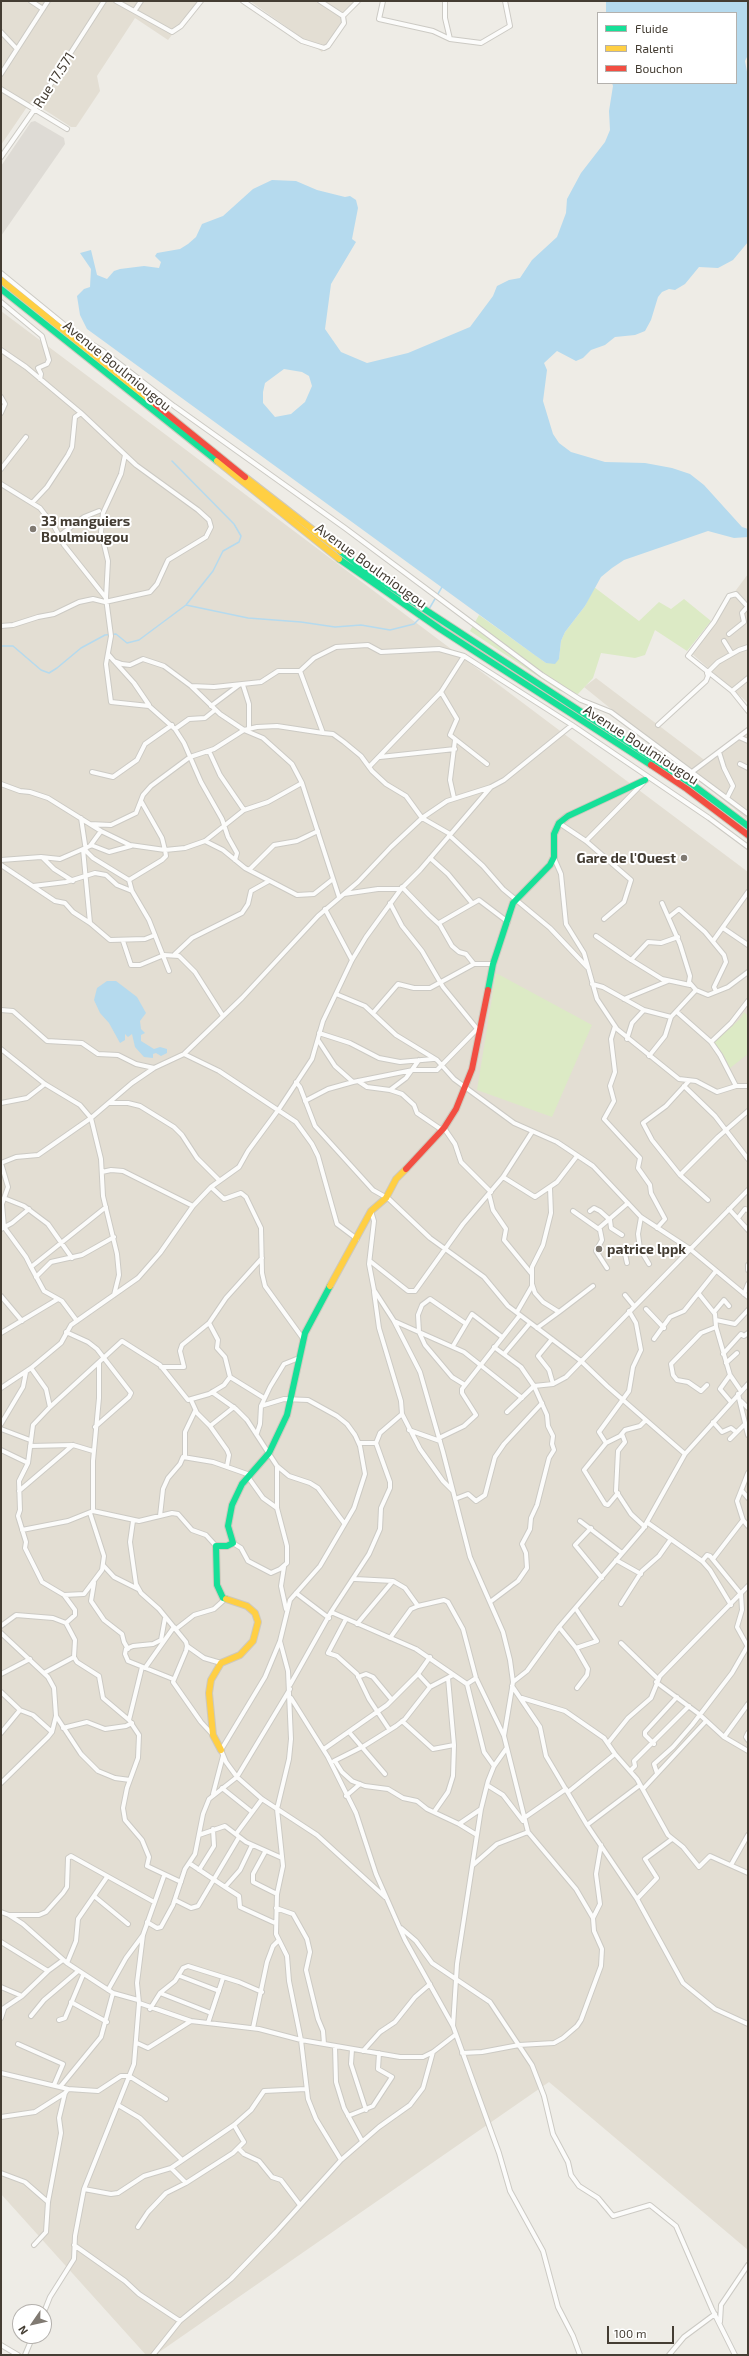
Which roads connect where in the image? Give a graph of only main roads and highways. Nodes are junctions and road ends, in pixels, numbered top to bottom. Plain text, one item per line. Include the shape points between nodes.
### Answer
1 (1, 280) edge
2 (1, 289) edge
3 (647, 778) road end
4 (748, 826) edge
5 (748, 836) edge
6 (222, 1753) road end

1 - 4 main road, Avenue Boulmiougou via 363,569 720,804
2 - 5 main road, Avenue Boulmiougou via 324,548 440,630 682,786
3 - 6 main road via 568,816 559,823 554,837 554,857 545,872 515,899 493,964 478,1029 473,1065 466,1087 443,1129 396,1179 386,1198 371,1212 323,1297 298,1358 287,1415 269,1453 239,1489 229,1515 229,1533 233,1543 216,1546 217,1585 224,1600 248,1606 255,1613 258,1626 253,1641 240,1654 221,1663 212,1680 209,1693 213,1735

